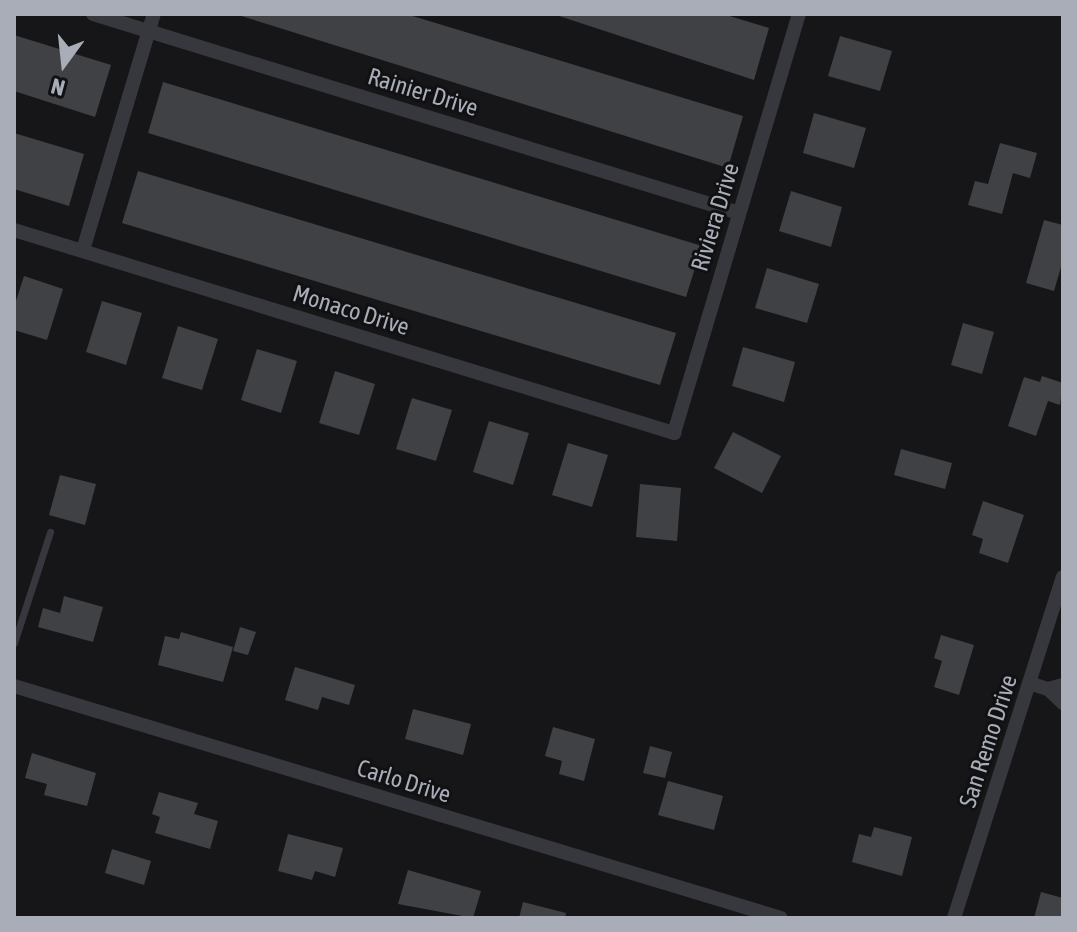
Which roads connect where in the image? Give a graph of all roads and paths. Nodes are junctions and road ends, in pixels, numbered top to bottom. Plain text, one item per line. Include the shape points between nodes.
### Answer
1 (93, 14) edge
2 (154, 14) edge
3 (799, 14) edge
4 (149, 31) junction
5 (739, 213) junction
6 (14, 230) edge
7 (83, 250) junction
8 (674, 433) joint
9 (50, 532) dead end
10 (1063, 577) edge
11 (14, 643) edge
12 (1029, 683) junction
13 (14, 686) edge
14 (1056, 687) edge
15 (1063, 703) edge
16 (781, 918) edge
17 (954, 918) edge

1 - 4 street, Rainier Drive
2 - 4 street
3 - 5 street, Riviera Drive
4 - 5 street, Rainier Drive
4 - 7 street
5 - 8 street, Riviera Drive
6 - 7 street, Monaco Drive
7 - 8 street, Monaco Drive
9 - 11 lane
10 - 12 street, San Remo Drive
12 - 14 street
12 - 17 street, San Remo Drive
13 - 16 street, Carlo Drive
14 - 15 street

